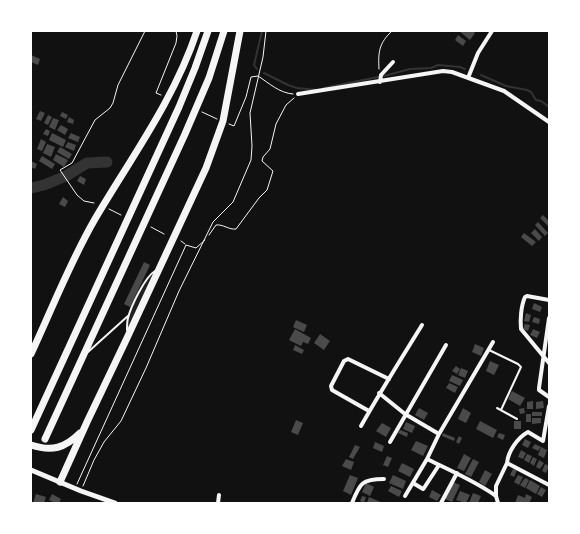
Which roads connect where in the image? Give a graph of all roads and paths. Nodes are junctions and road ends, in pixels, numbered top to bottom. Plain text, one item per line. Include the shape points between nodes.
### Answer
1 (145, 31) edge
2 (176, 31) edge
3 (197, 31) edge
4 (208, 31) edge
5 (224, 31) edge
6 (240, 31) edge
7 (266, 31) edge
8 (392, 31) edge
9 (492, 31) edge
10 (176, 43) dead end
11 (393, 62) dead end
12 (381, 75) junction
13 (258, 76) junction
14 (468, 78) junction
15 (380, 82) junction
16 (298, 94) junction
17 (246, 96) dead end
18 (549, 122) edge
19 (94, 203) dead end
20 (109, 209) dead end
21 (121, 215) dead end
22 (150, 228) dead end
23 (164, 234) dead end
24 (206, 239) junction
25 (181, 241) dead end
26 (186, 245) junction
27 (160, 268) junction
28 (549, 300) edge
29 (129, 315) junction
30 (549, 318) edge
31 (422, 325) dead end
32 (127, 338) junction
33 (493, 342) dead end
34 (446, 345) dead end
35 (489, 350) junction
36 (31, 354) edge
37 (544, 356) junction
38 (82, 357) junction
39 (549, 363) edge
40 (389, 379) junction
41 (379, 393) junction
42 (549, 397) edge
43 (549, 406) edge
44 (497, 408) dead end
45 (500, 410) junction
46 (369, 411) junction
47 (405, 414) junction
48 (517, 419) dead end
49 (87, 422) junction
50 (361, 426) dead end
51 (31, 430) edge
52 (439, 434) junction
53 (45, 439) dead end
54 (544, 441) junction
55 (390, 442) dead end
56 (549, 444) edge
57 (31, 445) edge
58 (427, 459) junction
59 (507, 463) junction
60 (439, 465) junction
61 (31, 470) edge
62 (457, 473) junction
63 (384, 479) dead end
64 (60, 482) junction
65 (413, 483) junction
66 (549, 485) edge
67 (75, 488) junction
68 (81, 491) junction
69 (219, 495) dead end
70 (406, 496) dead end
71 (496, 496) junction
72 (115, 503) edge
73 (218, 503) edge
74 (352, 503) edge
75 (441, 503) edge
76 (498, 503) edge

1 - 19 path via 110,108 95,120 72,163 60,170 77,195
2 - 10 path
3 - 36 highway via 153,125 71,265
4 - 51 highway via 179,107
5 - 38 highway via 209,78 185,134
6 - 27 highway via 223,121 206,168
7 - 13 path
8 - 12 path via 379,49
9 - 14 street via 478,52
11 - 12 street
12 - 15 street
13 - 16 path via 276,89
13 - 17 path via 251,77
13 - 24 path via 250,113 251,160 234,202 214,222
14 - 15 street via 442,71
14 - 18 street via 504,91
15 - 16 street
16 - 24 path via 286,105 276,124 270,149 263,157 262,161 273,171 267,190 236,229 216,224
20 - 21 path
22 - 23 path
24 - 26 path via 196,248
24 - 68 path via 121,421 104,442
25 - 26 path
26 - 67 path
27 - 29 lane via 143,284
27 - 32 highway
28 - 37 street via 525,297 520,325
29 - 32 lane
29 - 38 lane
30 - 37 street
31 - 40 street
32 - 49 highway
33 - 35 street
34 - 47 street
35 - 45 lane via 521,367
35 - 52 street
37 - 39 street
37 - 42 street via 539,390
38 - 53 highway
40 - 41 street
40 - 46 street via 348,359 344,361 332,390
41 - 46 street
41 - 47 street
43 - 54 street
44 - 45 lane
45 - 48 lane
46 - 50 street
47 - 52 street
47 - 55 street
49 - 57 highway via 80,433 63,446 52,449
49 - 64 highway
52 - 58 street
54 - 56 street
54 - 59 street via 532,433 524,434 513,446
58 - 60 street
58 - 65 street
59 - 66 street
59 - 71 street via 496,486
60 - 62 street
60 - 65 street via 424,488
61 - 64 street
62 - 71 street
62 - 75 street
63 - 74 street via 364,482
64 - 67 street
65 - 70 street
67 - 68 street
68 - 72 street
69 - 73 street
71 - 76 street

